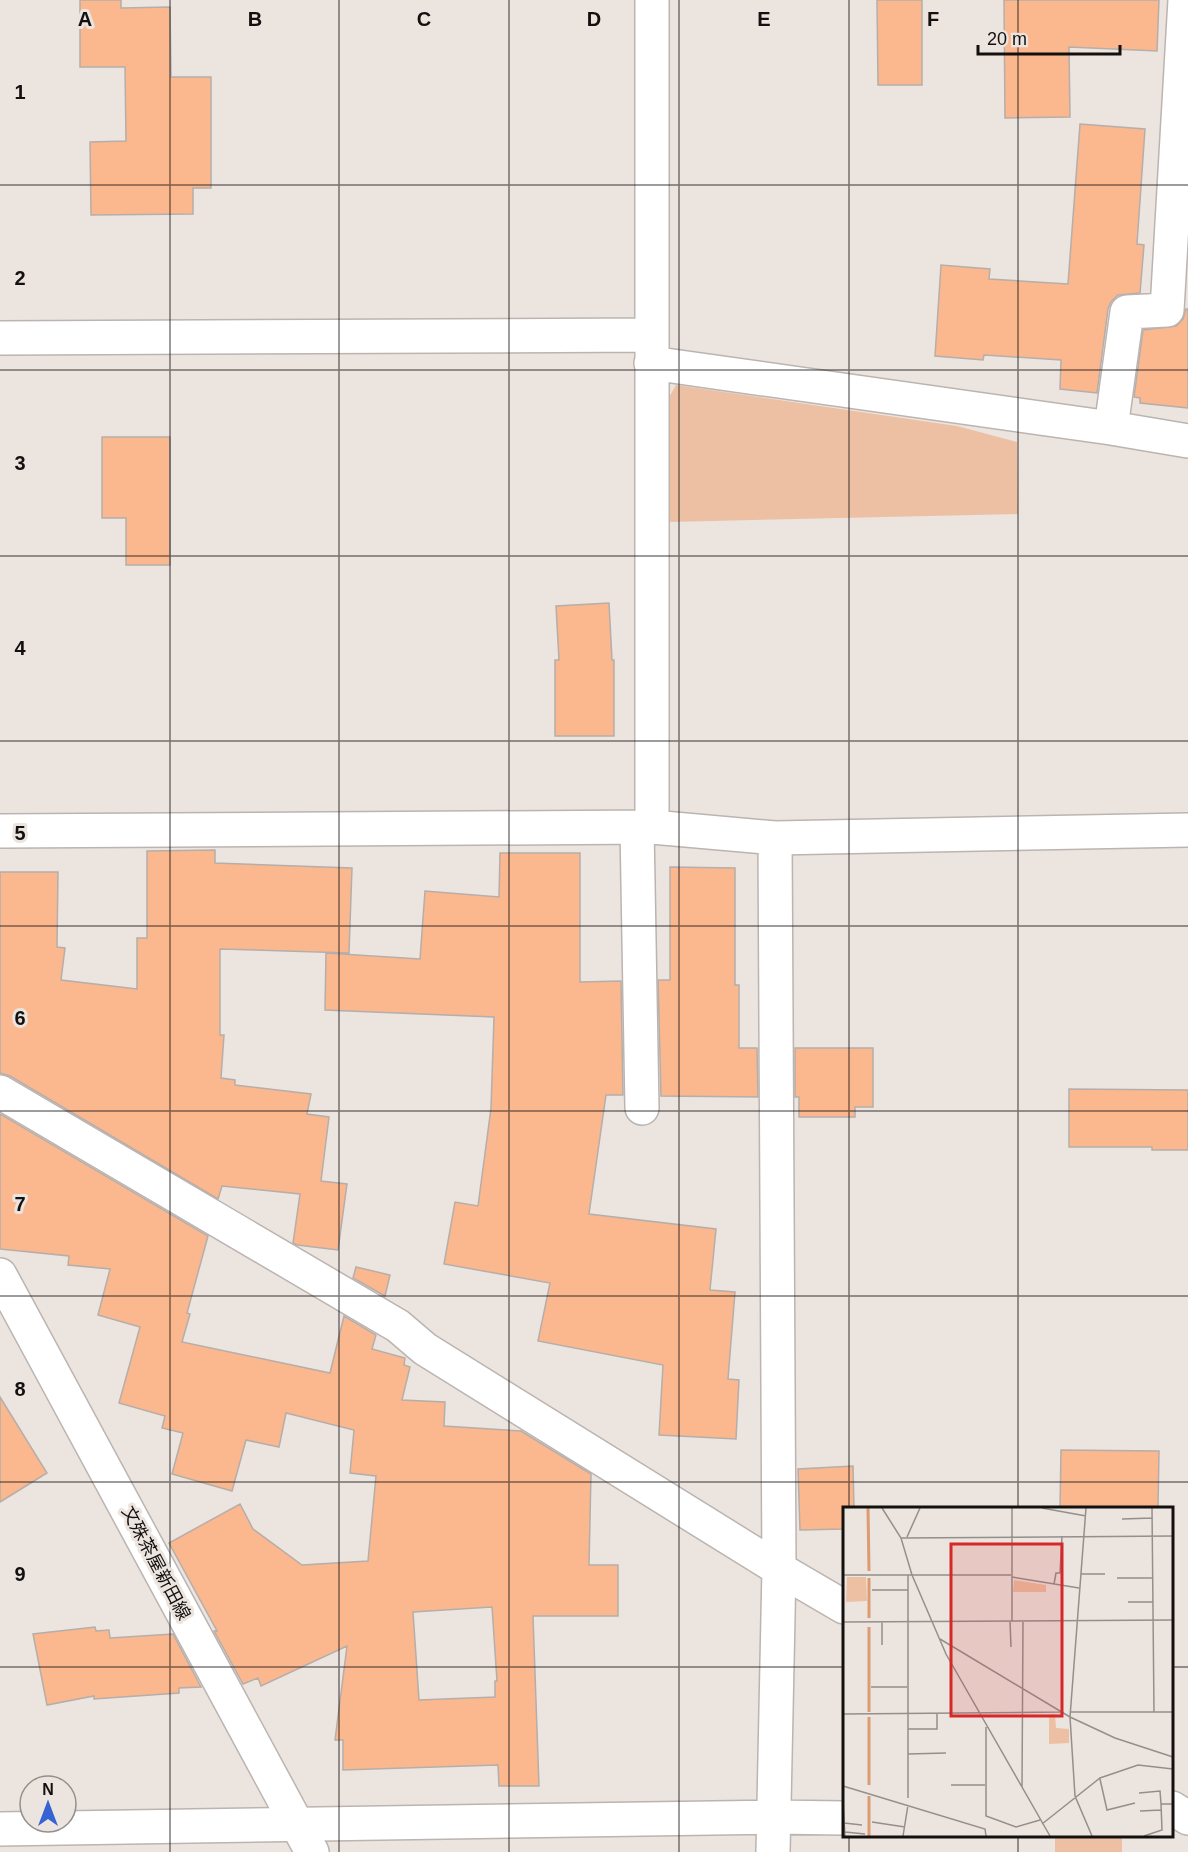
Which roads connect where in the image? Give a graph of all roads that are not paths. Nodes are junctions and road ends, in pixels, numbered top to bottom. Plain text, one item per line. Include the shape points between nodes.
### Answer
1 (652, 0) edge
2 (1185, 0) edge
3 (0, 338) edge
4 (651, 349) junction
5 (1111, 428) junction
6 (1188, 441) edge
7 (644, 827) junction
8 (1188, 830) edge
9 (0, 831) edge
10 (775, 838) junction
11 (0, 1092) edge
12 (642, 1108) dead end
13 (0, 1275) edge
14 (779, 1569) junction
15 (843, 1606) edge
16 (773, 1817) junction
17 (843, 1818) edge
18 (297, 1823) junction
19 (0, 1829) edge
20 (312, 1852) edge
21 (773, 1852) edge

1 - 4 street
2 - 5 street via 1167,310 1127,312
3 - 4 street
4 - 5 street
4 - 7 street
5 - 6 street
7 - 9 street
7 - 10 street
7 - 12 street
8 - 10 street
10 - 14 street
11 - 14 street via 398,1326 424,1349
13 - 18 street, 文殊茶屋新田線
14 - 15 street
14 - 16 street
16 - 17 street
16 - 18 street
16 - 21 street
18 - 19 street
18 - 20 street, 文殊茶屋新田線

